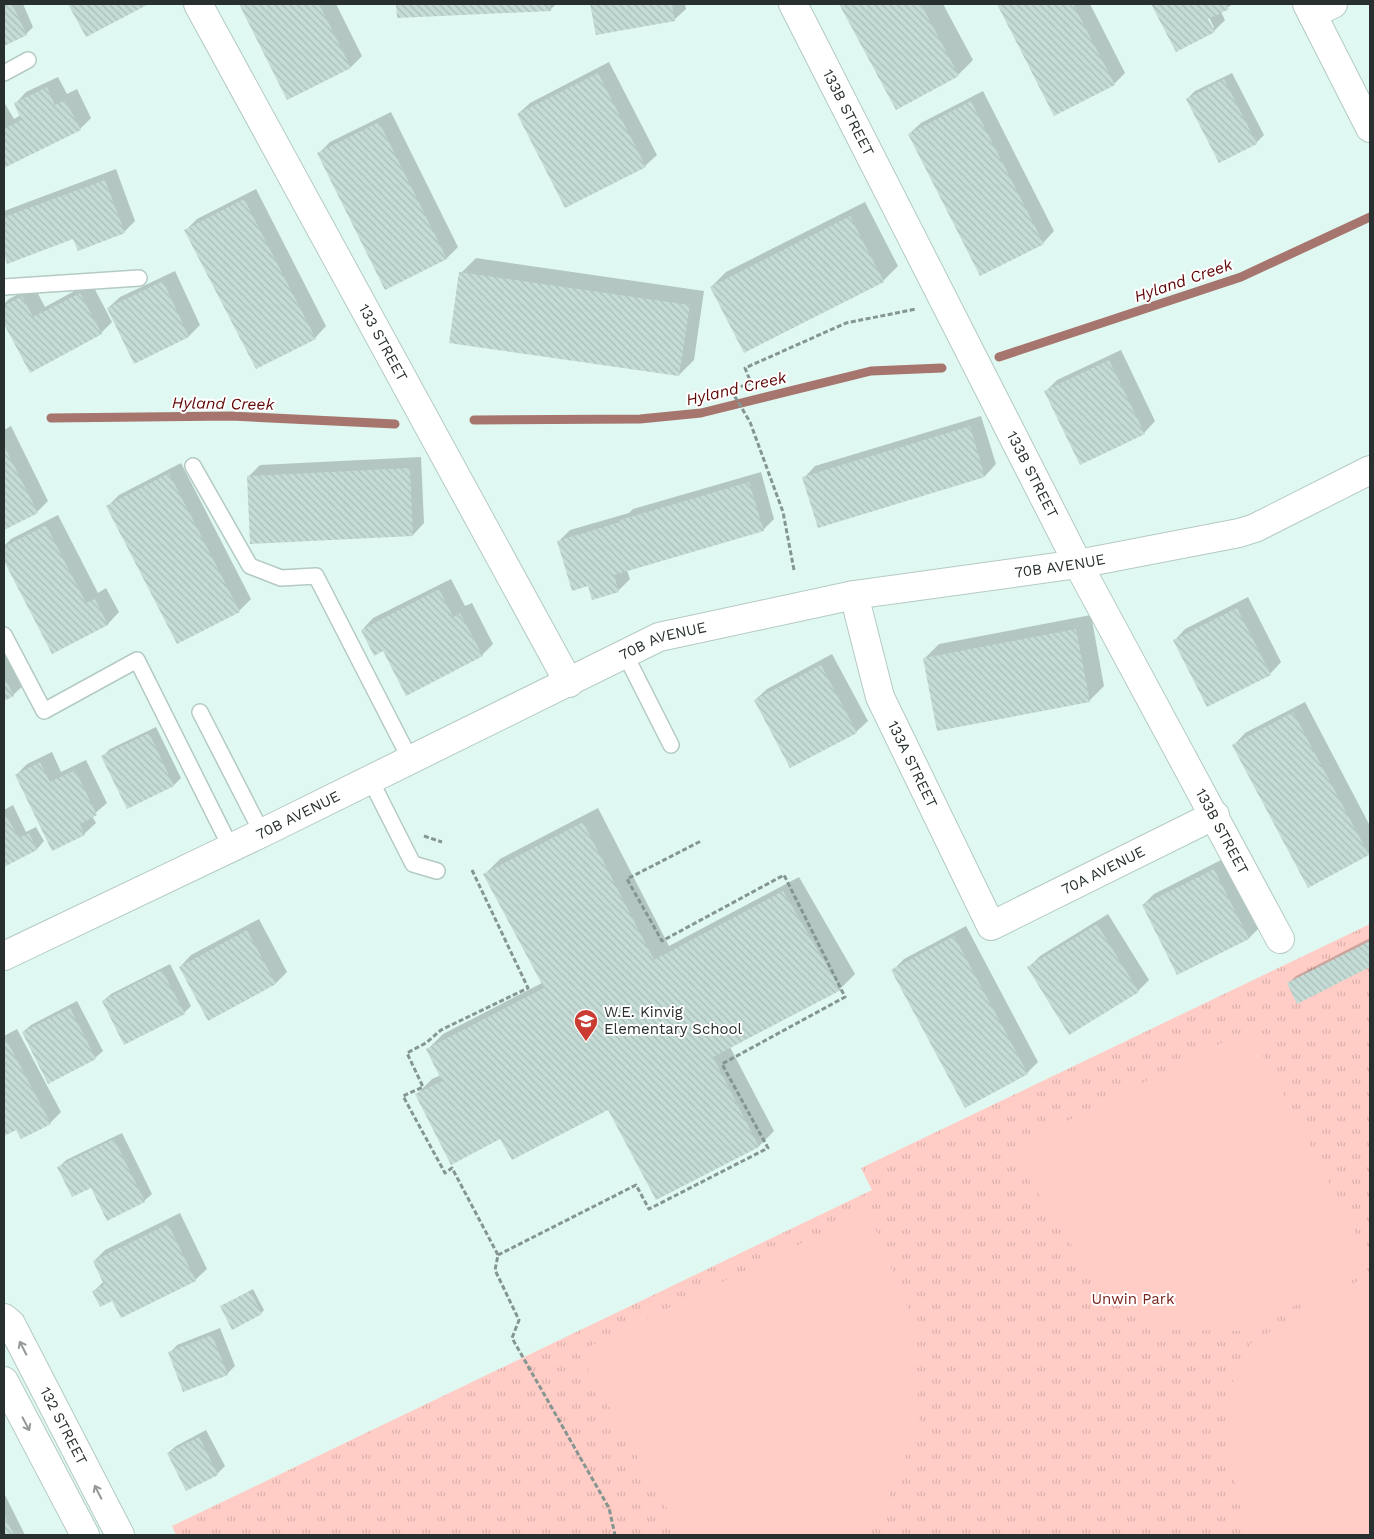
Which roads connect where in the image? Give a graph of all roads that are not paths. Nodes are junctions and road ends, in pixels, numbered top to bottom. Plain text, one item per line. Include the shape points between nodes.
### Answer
1 (198, 4) edge
2 (793, 4) edge
3 (1317, 7) edge
4 (28, 60) dead end
5 (4, 73) edge
6 (1370, 128) edge
7 (139, 278) dead end
8 (4, 287) edge
9 (193, 466) dead end
10 (1370, 470) edge
11 (1078, 564) junction
12 (854, 595) junction
13 (4, 635) edge
14 (625, 654) junction
15 (569, 683) junction
16 (200, 712) dead end
17 (671, 745) dead end
18 (410, 759) junction
19 (370, 780) junction
20 (1215, 816) junction
21 (262, 833) junction
22 (231, 848) junction
23 (437, 871) dead end
24 (991, 926) joint
25 (1280, 939) dead end
26 (4, 956) edge
27 (4, 1318) edge
28 (4, 1381) edge
29 (85, 1535) edge
30 (120, 1535) edge

1 - 15 street, 133 STREET
2 - 11 street, 133B STREET
3 - 6 street
4 - 5 lane
7 - 8 lane
9 - 18 lane via 250,566 281,578 316,576
10 - 11 street, 70B AVENUE via 1255,528
11 - 12 street, 70B AVENUE
11 - 20 street, 133B STREET
12 - 14 street, 70B AVENUE via 659,637
12 - 24 street, 133A STREET via 880,697
13 - 22 lane via 44,711 137,660
14 - 15 street, 70B AVENUE
14 - 17 lane
15 - 18 street, 70B AVENUE
16 - 21 lane
18 - 19 street, 70B AVENUE
19 - 21 street, 70B AVENUE
19 - 23 lane via 413,864
20 - 24 street, 70A AVENUE
20 - 25 street, 133B STREET
21 - 22 street, 70B AVENUE
22 - 26 street, 70B AVENUE
30 -> 27 street, 132 STREET
28 -> 29 street, 132 STREET

